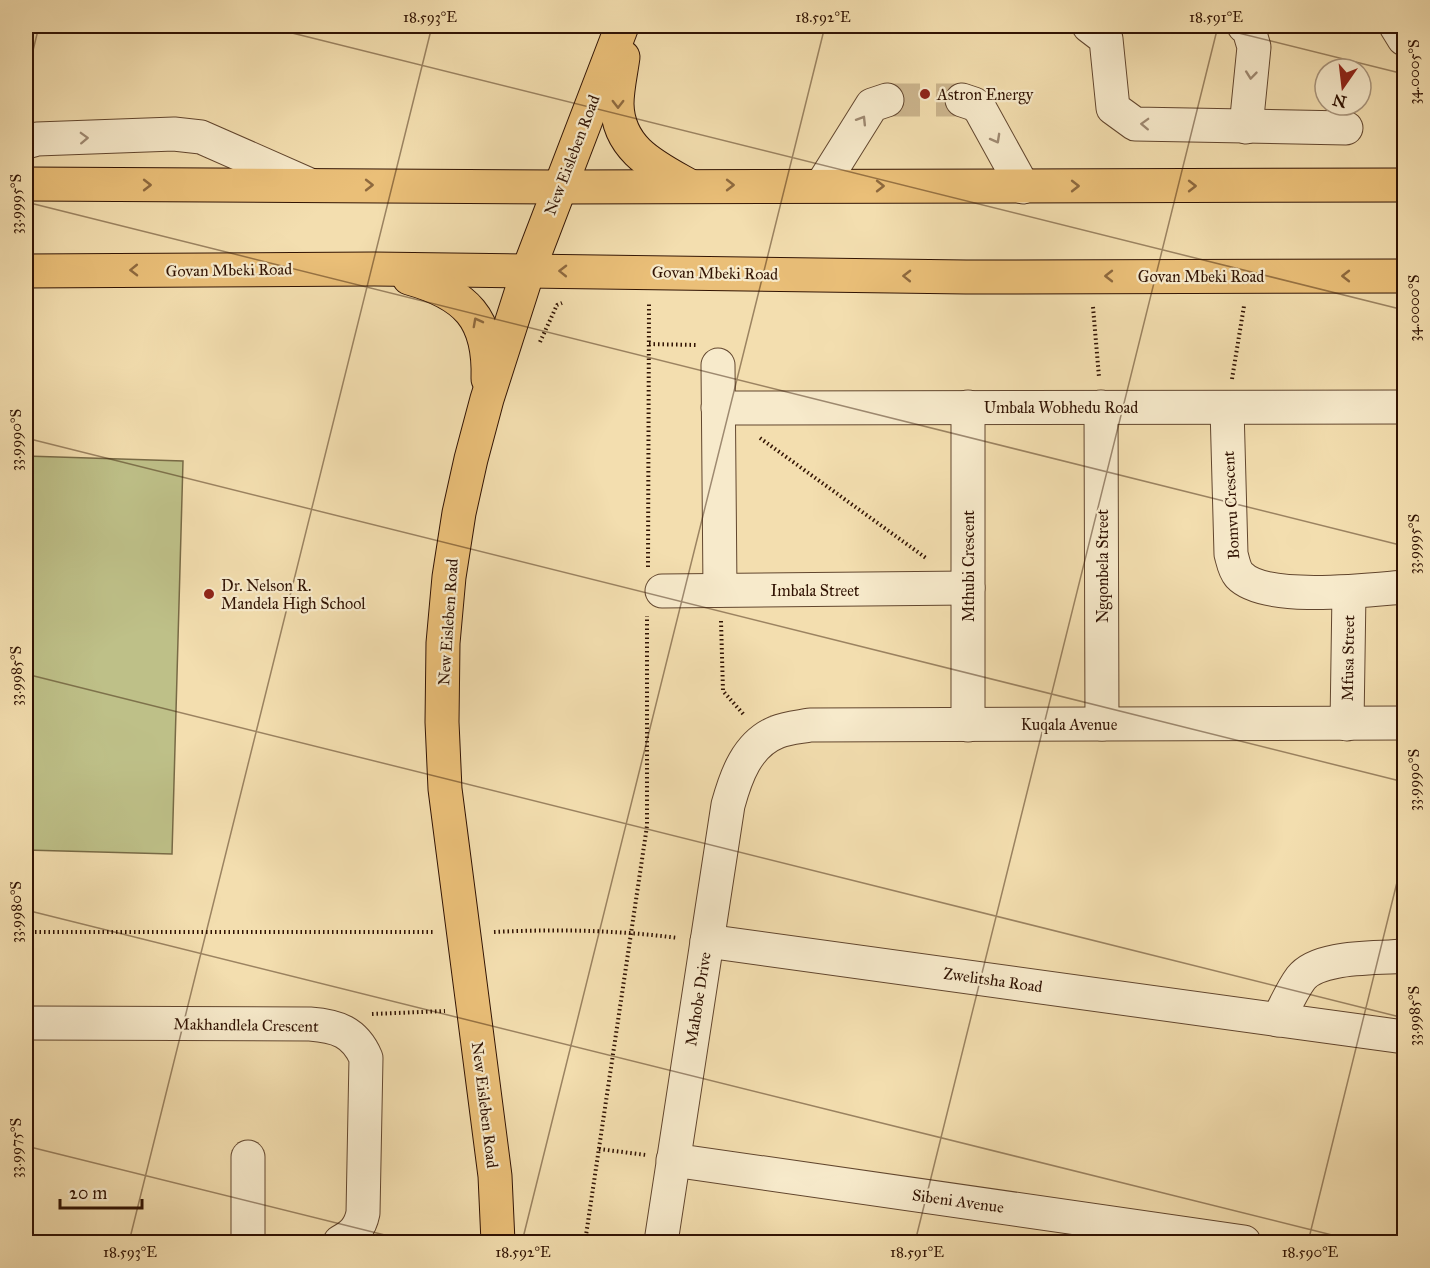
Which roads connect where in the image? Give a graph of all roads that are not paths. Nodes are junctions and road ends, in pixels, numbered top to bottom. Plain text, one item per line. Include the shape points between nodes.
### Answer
1 (621, 26) edge
2 (628, 26) edge
3 (1089, 26) edge
4 (1244, 26) edge
5 (1396, 26) edge
6 (1404, 39) edge
7 (887, 100) tunnel mouth
8 (962, 100) tunnel mouth
9 (1246, 127) junction
10 (1346, 128) dead end
11 (26, 142) edge
12 (26, 184) edge
13 (310, 185) junction
14 (688, 185) junction
15 (822, 185) junction
16 (1404, 185) edge
17 (559, 187) junction
18 (1023, 187) junction
19 (374, 269) junction
20 (26, 271) edge
21 (528, 271) junction
22 (1404, 276) edge
23 (718, 365) road end
24 (487, 399) junction
25 (968, 407) junction
26 (1101, 407) junction
27 (1404, 407) edge
28 (718, 408) junction
29 (1227, 408) junction
30 (1404, 586) edge
31 (968, 588) junction
32 (720, 590) junction
33 (652, 592) road end
34 (1349, 592) junction
35 (1404, 723) edge
36 (1102, 724) junction
37 (1347, 724) junction
38 (968, 725) junction
39 (755, 748) joint
40 (707, 941) junction
41 (1404, 957) edge
42 (1278, 1020) junction
43 (26, 1023) edge
44 (1404, 1037) edge
45 (248, 1157) dead end
46 (661, 1158) junction
47 (248, 1242) edge
48 (340, 1242) edge
49 (498, 1242) edge
50 (661, 1242) edge
51 (1244, 1242) edge

1 - 17 main road, New Eisleben Road
2 -> 14 main road via 617,103 624,136 650,164
9 -> 3 street via 1135,124 1113,108 1106,39
4 -> 9 street via 1254,47
5 - 6 street
15 -> 7 street via 872,105
8 -> 18 street via 980,109
9 - 10 street
11 -> 13 street via 163,135 201,137
12 -> 13 main road
13 -> 17 main road
14 -> 15 main road
14 - 17 main road
15 -> 18 main road
18 -> 16 main road
17 - 21 main road, New Eisleben Road
19 -> 20 main road, Govan Mbeki Road
19 - 21 main road, Govan Mbeki Road
24 -> 19 main road via 486,343 470,310 433,285
22 -> 21 main road, Govan Mbeki Road via 966,277
21 - 24 main road, New Eisleben Road
23 - 28 street
24 - 49 main road, New Eisleben Road via 459,513 449,577 442,722 445,789 495,1176
25 - 26 street, Umbala Wobhedu Road
25 - 28 street, Umbala Wobhedu Road
25 - 31 street, Mthubi Crescent
26 - 29 street, Umbala Wobhedu Road
26 - 36 street, Ngqonbela Street
27 - 29 street, Umbala Wobhedu Road
28 - 32 street
29 - 34 street, Bomvu Crescent via 1231,554 1238,574 1258,587 1276,591
30 - 34 street, Bomvu Crescent
31 - 32 street, Imbala Street
31 - 38 street, Mthubi Crescent
32 - 33 street, Imbala Street
34 - 37 street, Mfusa Street
35 - 37 street, Kuqala Avenue
36 - 37 street, Kuqala Avenue
36 - 38 street, Kuqala Avenue
38 - 39 street, Kuqala Avenue via 810,726 778,731
39 - 40 street, Mahobe Drive via 736,778 728,805
40 - 42 street, Zwelitsha Road
40 - 46 street, Mahobe Drive
41 - 42 street via 1330,962 1311,969 1301,978
42 - 44 street, Zwelitsha Road
43 - 48 street, Makhandlela Crescent via 310,1024 324,1025 354,1038 366,1058 363,1213 356,1232
45 - 47 street
46 - 50 street, Mahobe Drive
46 - 51 street, Sibeni Avenue

